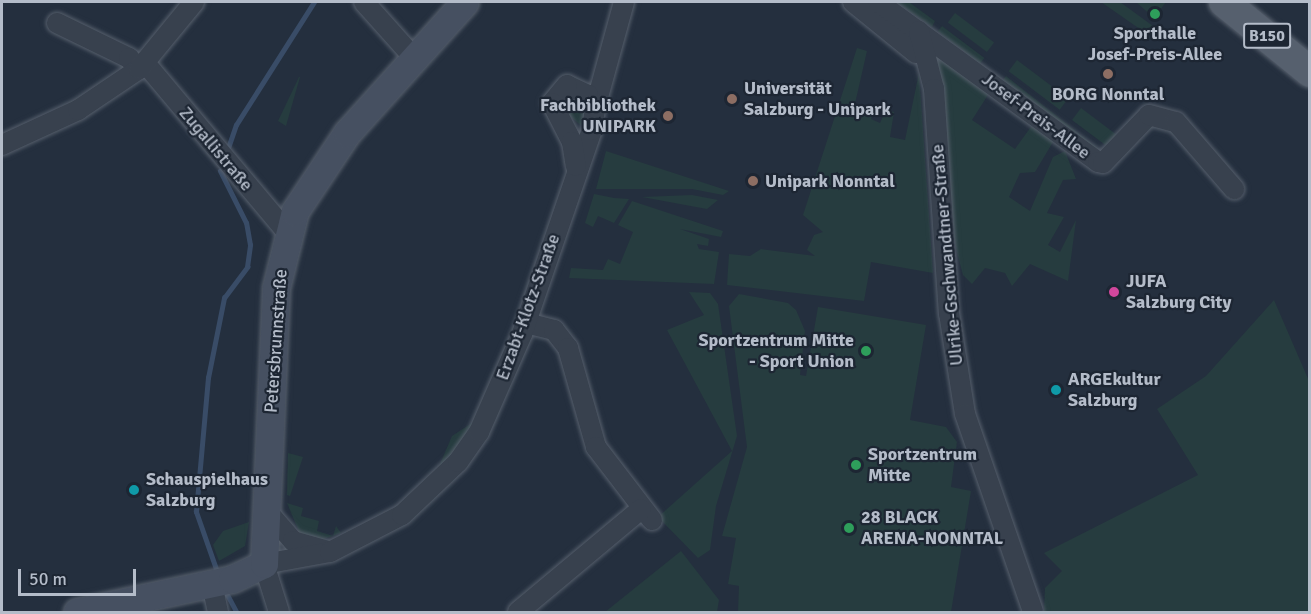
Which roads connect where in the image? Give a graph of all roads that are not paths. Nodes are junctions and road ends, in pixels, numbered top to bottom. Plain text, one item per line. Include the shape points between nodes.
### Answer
1 (194, 2) edge
2 (364, 2) edge
3 (465, 2) edge
4 (624, 2) edge
5 (853, 2) edge
6 (878, 2) edge
7 (1224, 2) edge
8 (57, 23) dead end
9 (919, 31) junction
10 (916, 53) dead end
11 (415, 59) junction
12 (142, 66) junction
13 (1310, 72) edge
14 (595, 108) junction
15 (2, 145) edge
16 (576, 166) junction
17 (1234, 189) dead end
18 (288, 233) junction
19 (526, 323) junction
20 (267, 512) junction
21 (330, 552) junction
22 (264, 564) junction
23 (222, 582) junction
24 (88, 611) edge
25 (218, 612) edge
26 (279, 612) edge
27 (519, 612) edge
28 (1033, 612) edge

1 - 12 street
2 - 11 street
3 - 11 main road, Petersbrunnstraße
4 - 14 street, Erzabt-Klotz-Straße
5 - 10 street
6 - 9 street, Josef-Preis-Allee
7 - 13 main road, B150
8 - 12 street, Zugallistraße
9 - 17 street, Josef-Preis-Allee via 1098,162 1103,163 1149,114 1176,122
9 - 28 street, Ulrike-Gschwandtner-Straße via 934,89 949,313 965,414
11 - 18 main road, Petersbrunnstraße via 324,163
12 - 15 street via 69,115
12 - 18 street, Zugallistraße
14 - 16 street, Erzabt-Klotz-Straße
14 - 16 street via 574,85 554,97 553,114 572,142
16 - 19 street, Erzabt-Klotz-Straße
18 - 20 main road, Petersbrunnstraße via 276,288
19 - 21 street, Erzabt-Klotz-Straße via 479,432 458,462 402,515
19 - 27 street via 554,330 568,348 596,447 646,514
20 - 21 street via 293,541
20 - 22 main road, Petersbrunnstraße
21 - 22 street, Erzabt-Klotz-Straße
22 - 23 main road, Erzabt-Klotz-Straße
22 - 26 street
23 - 24 main road, Erzabt-Klotz-Straße
23 - 25 street

